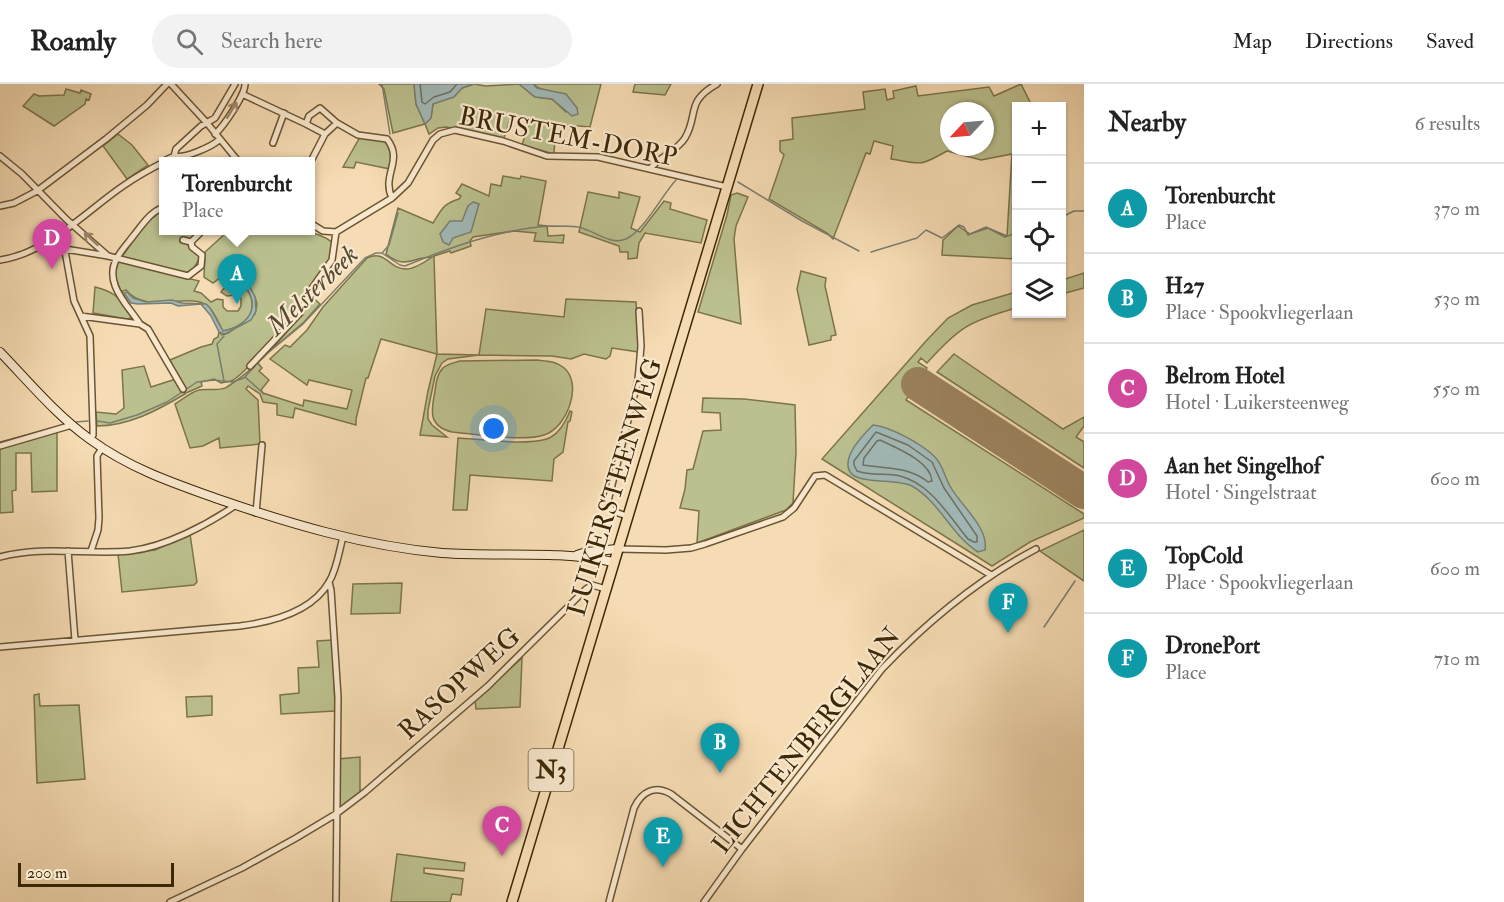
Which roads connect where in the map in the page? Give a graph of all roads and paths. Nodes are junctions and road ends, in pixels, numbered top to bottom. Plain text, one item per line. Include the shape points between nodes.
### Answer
1 (169, 84) edge
2 (236, 84) edge
3 (248, 84) edge
4 (717, 84) edge
5 (758, 84) edge
6 (242, 94) junction
7 (284, 113) junction
8 (207, 123) junction
9 (337, 123) junction
10 (306, 124) junction
11 (215, 134) junction
12 (325, 134) junction
13 (219, 140) junction
14 (273, 143) dead end
15 (0, 156) edge
16 (174, 156) joint
17 (234, 157) edge
18 (313, 157) edge
19 (159, 165) edge
20 (650, 170) junction
21 (727, 187) junction
22 (38, 190) junction
23 (392, 198) junction
24 (0, 206) edge
25 (159, 210) edge
26 (72, 223) junction
27 (315, 226) edge
28 (336, 232) junction
29 (60, 233) junction
30 (199, 235) edge
31 (183, 240) dead end
32 (191, 242) junction
33 (65, 249) junction
34 (108, 256) junction
35 (116, 259) junction
36 (0, 260) edge
37 (639, 311) dead end
38 (81, 316) junction
39 (140, 324) junction
40 (0, 352) edge
41 (250, 366) dead end
42 (183, 389) dead end
43 (72, 426) junction
44 (90, 440) junction
45 (262, 445) dead end
46 (0, 446) edge
47 (102, 448) junction
48 (236, 505) junction
49 (256, 513) junction
50 (627, 516) junction
51 (343, 537) junction
52 (617, 549) junction
53 (1036, 549) dead end
54 (68, 550) junction
55 (91, 551) junction
56 (576, 555) junction
57 (0, 557) edge
58 (614, 562) junction
59 (991, 575) junction
60 (329, 582) junction
61 (606, 589) junction
62 (75, 640) junction
63 (0, 647) edge
64 (336, 814) junction
65 (742, 849) junction
66 (170, 902) edge
67 (336, 902) edge
68 (512, 902) edge
69 (609, 902) edge
70 (704, 902) edge

1 - 8 street
1 - 22 street via 106,139
2 - 8 street via 215,118
3 - 6 street
4 - 20 street via 696,102 684,140
5 - 21 main road, LUIKERSTEENWEG / N3
6 - 7 street
11 -> 6 street
7 - 10 street
7 - 14 street
8 - 11 street
8 - 16 street via 176,149
9 - 10 street via 320,108 309,116
9 - 12 street
9 - 23 street via 358,135 389,141 395,156 388,184
10 - 12 street
11 - 13 street
12 - 18 street
13 - 16 street via 212,146
13 - 17 street
15 - 22 street
19 - 26 street
20 - 21 street, BRUSTEM-DORP
20 - 23 street, BRUSTEM-DORP via 598,157 547,156 455,130 434,140 408,183
21 - 50 main road, LUIKERSTEENWEG / N3
22 - 24 street
22 - 26 street
23 - 28 street, BRUSTEM-DORP
25 - 35 street via 149,216
26 - 29 street
34 -> 26 street
27 - 28 street
28 - 41 street via 332,260 300,313
29 - 33 street
29 - 36 street via 24,254
30 - 32 street
31 - 32 street
32 - 35 street via 202,255 201,266 188,276
33 - 34 street
33 - 38 street via 74,301
34 - 35 street
35 - 39 street via 114,284
37 - 50 street via 638,380 608,501 615,512
38 - 39 street
38 - 44 street via 90,342
39 - 42 street via 157,341
40 - 43 main road
43 - 44 main road
43 - 46 street
44 - 47 main road
45 - 49 street
47 - 48 main road via 148,474
47 - 55 street via 97,456 98,530
48 - 49 main road
48 - 55 street via 163,543 129,551
49 - 51 main road
50 - 52 main road, LUIKERSTEENWEG / N3
51 - 56 main road via 447,553
51 - 60 street
52 - 56 main road
52 - 58 main road, LUIKERSTEENWEG / N3
52 - 59 street via 683,549 726,537 790,513 815,476 825,475
53 - 59 street, LICHTENBERGLAAN
54 - 55 street
54 - 57 street
54 - 62 street
56 - 58 main road
58 - 61 main road, LUIKERSTEENWEG / N3
59 - 65 street, LICHTENBERGLAAN via 932,620 882,669
60 - 62 street via 309,603 260,624
60 - 64 street via 338,698
61 - 64 street, RASOPWEG via 592,585 586,589 480,693
61 - 68 main road, LUIKERSTEENWEG / N3
62 - 63 street
64 - 66 street, RASOPWEG
64 - 67 street
65 - 69 street via 671,794 650,790 634,808
65 - 70 street, LICHTENBERGLAAN

